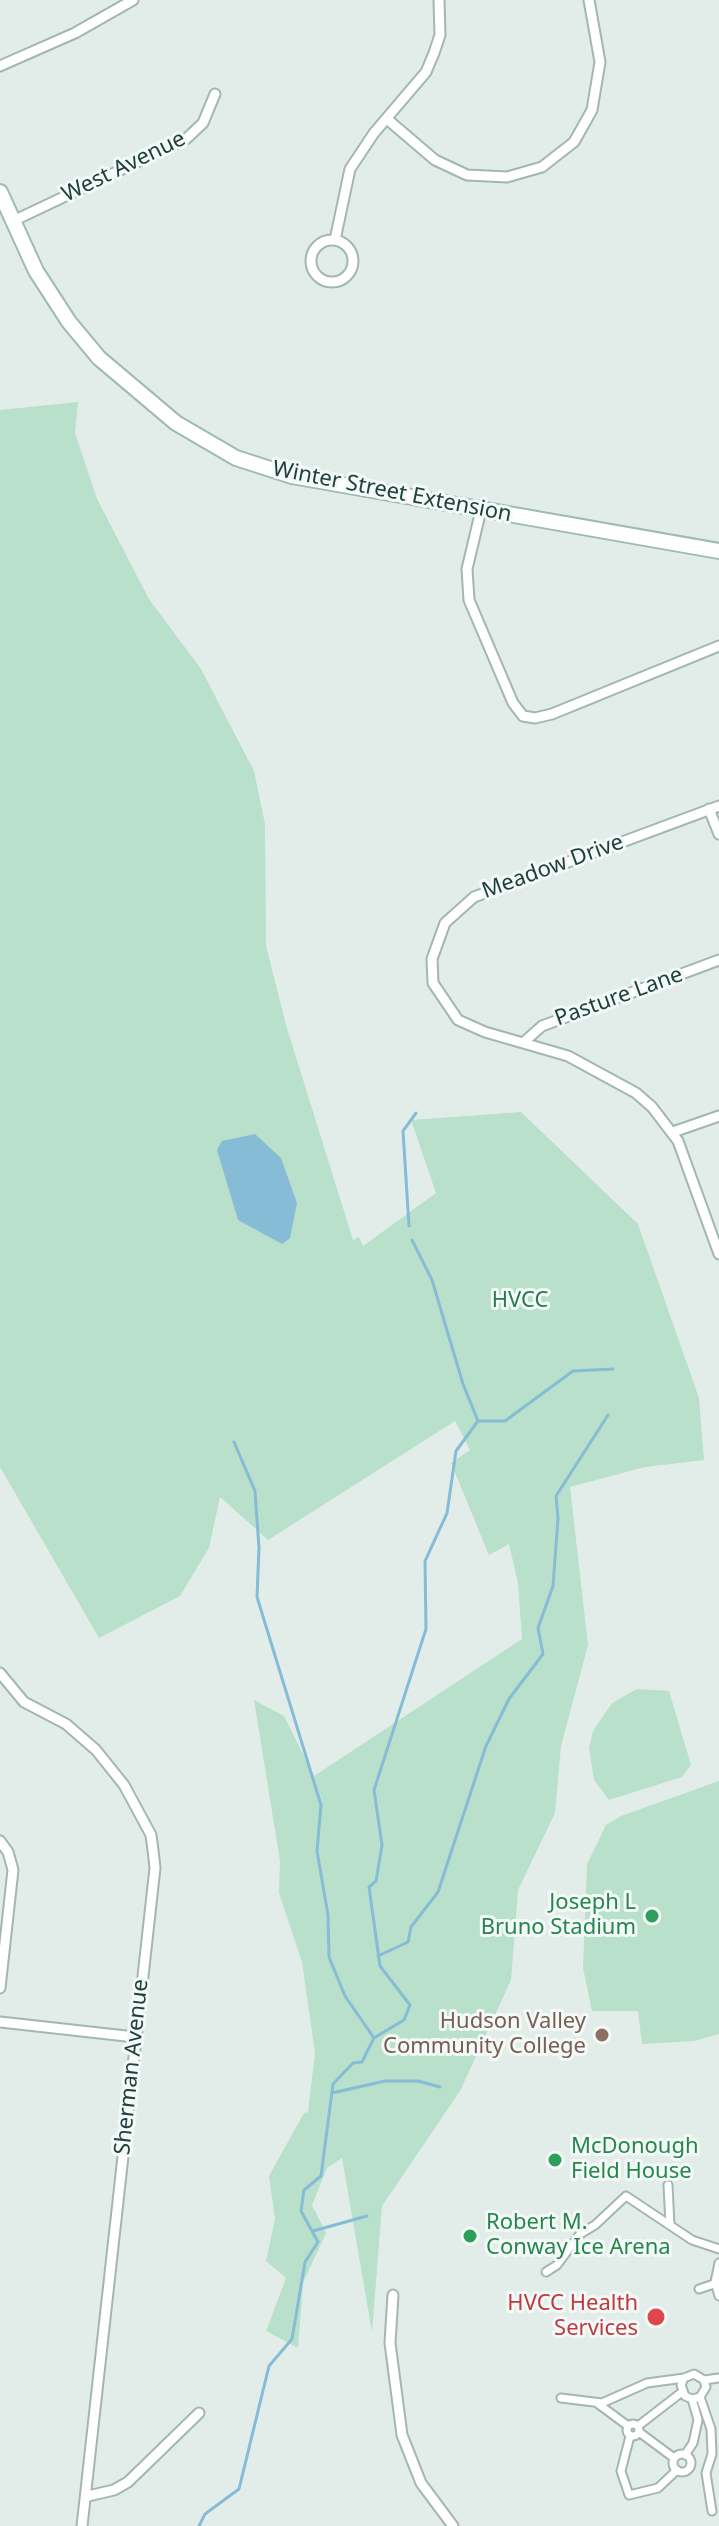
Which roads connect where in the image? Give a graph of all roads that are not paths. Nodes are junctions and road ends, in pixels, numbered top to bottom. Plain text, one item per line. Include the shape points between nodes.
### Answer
1 (133, 0) edge
2 (439, 0) edge
3 (589, 0) edge
4 (0, 66) edge
5 (215, 94) dead end
6 (387, 119) junction
7 (0, 192) edge
8 (13, 221) junction
9 (335, 240) junction
10 (481, 510) junction
11 (719, 551) edge
12 (719, 646) edge
13 (714, 807) edge
14 (719, 834) edge
15 (719, 960) edge
16 (524, 1042) junction
17 (719, 1116) edge
18 (673, 1132) junction
19 (719, 1254) edge
20 (0, 1673) edge
21 (0, 1841) edge
22 (0, 1988) edge
23 (0, 2022) edge
24 (135, 2037) junction
25 (668, 2185) dead end
26 (670, 2225) junction
27 (719, 2249) edge
28 (719, 2263) edge
29 (546, 2272) dead end
30 (717, 2283) edge
31 (699, 2289) dead end
32 (393, 2295) dead end
33 (719, 2296) edge
34 (684, 2378) junction
35 (719, 2378) edge
36 (704, 2380) junction
37 (682, 2392) junction
38 (561, 2398) dead end
39 (696, 2398) junction
40 (597, 2403) junction
41 (199, 2413) dead end
42 (628, 2426) junction
43 (639, 2429) junction
44 (630, 2436) junction
45 (685, 2455) junction
46 (674, 2458) junction
47 (690, 2466) junction
48 (677, 2470) junction
49 (706, 2473) junction
50 (88, 2496) junction
51 (712, 2511) dead end
52 (82, 2526) edge
53 (453, 2526) edge

1 - 4 street
2 - 6 street via 440,35 426,72
3 - 6 street via 600,62 592,110 574,142 542,167 507,177 467,175 435,160
5 - 8 street, West Avenue via 203,123 186,139
6 - 9 street via 350,169
7 - 8 main road, Winter Street Extension
8 - 10 main road, Winter Street Extension via 48,291 99,358 195,436 236,458 292,476
9 - 9 street via 316,247 310,259 318,278 331,283 344,279 352,267 351,253
10 - 11 main road, Winter Street Extension
10 - 12 street via 467,569 469,600 523,716 552,714
13 - 14 street
13 - 16 street, Meadow Drive via 474,897 454,911 440,931 432,959 439,995 468,1027
15 - 16 street, Pasture Lane via 542,1026
16 - 18 street, Meadow Drive via 568,1056 636,1093
17 - 18 street
18 - 19 street, Meadow Drive
20 - 24 street, Sherman Avenue via 24,1702 66,1724 96,1750 124,1785 151,1835 155,1868
21 - 22 street via 13,1870
23 - 24 street
24 - 50 street, Sherman Avenue
25 - 26 street
26 - 27 street
26 - 29 street via 626,2196 580,2234
28 - 30 street
30 - 31 street
30 - 33 street
32 - 53 street via 390,2343 402,2435 421,2483
34 - 36 street via 694,2374
34 - 37 street
34 - 40 street via 647,2383
35 - 36 street
36 - 39 street via 706,2387
37 - 39 street
37 - 43 street
38 - 40 street
39 - 45 street via 698,2420
39 - 49 street via 711,2429
40 - 42 street
41 - 50 street via 128,2482
42 - 43 street
42 - 44 street
43 - 44 street
43 - 46 street
44 - 48 street via 621,2471 629,2495 658,2488
45 - 46 street
45 - 47 street
46 - 48 street
47 - 48 street
47 - 49 street
49 - 51 street
50 - 52 street, Sherman Avenue

